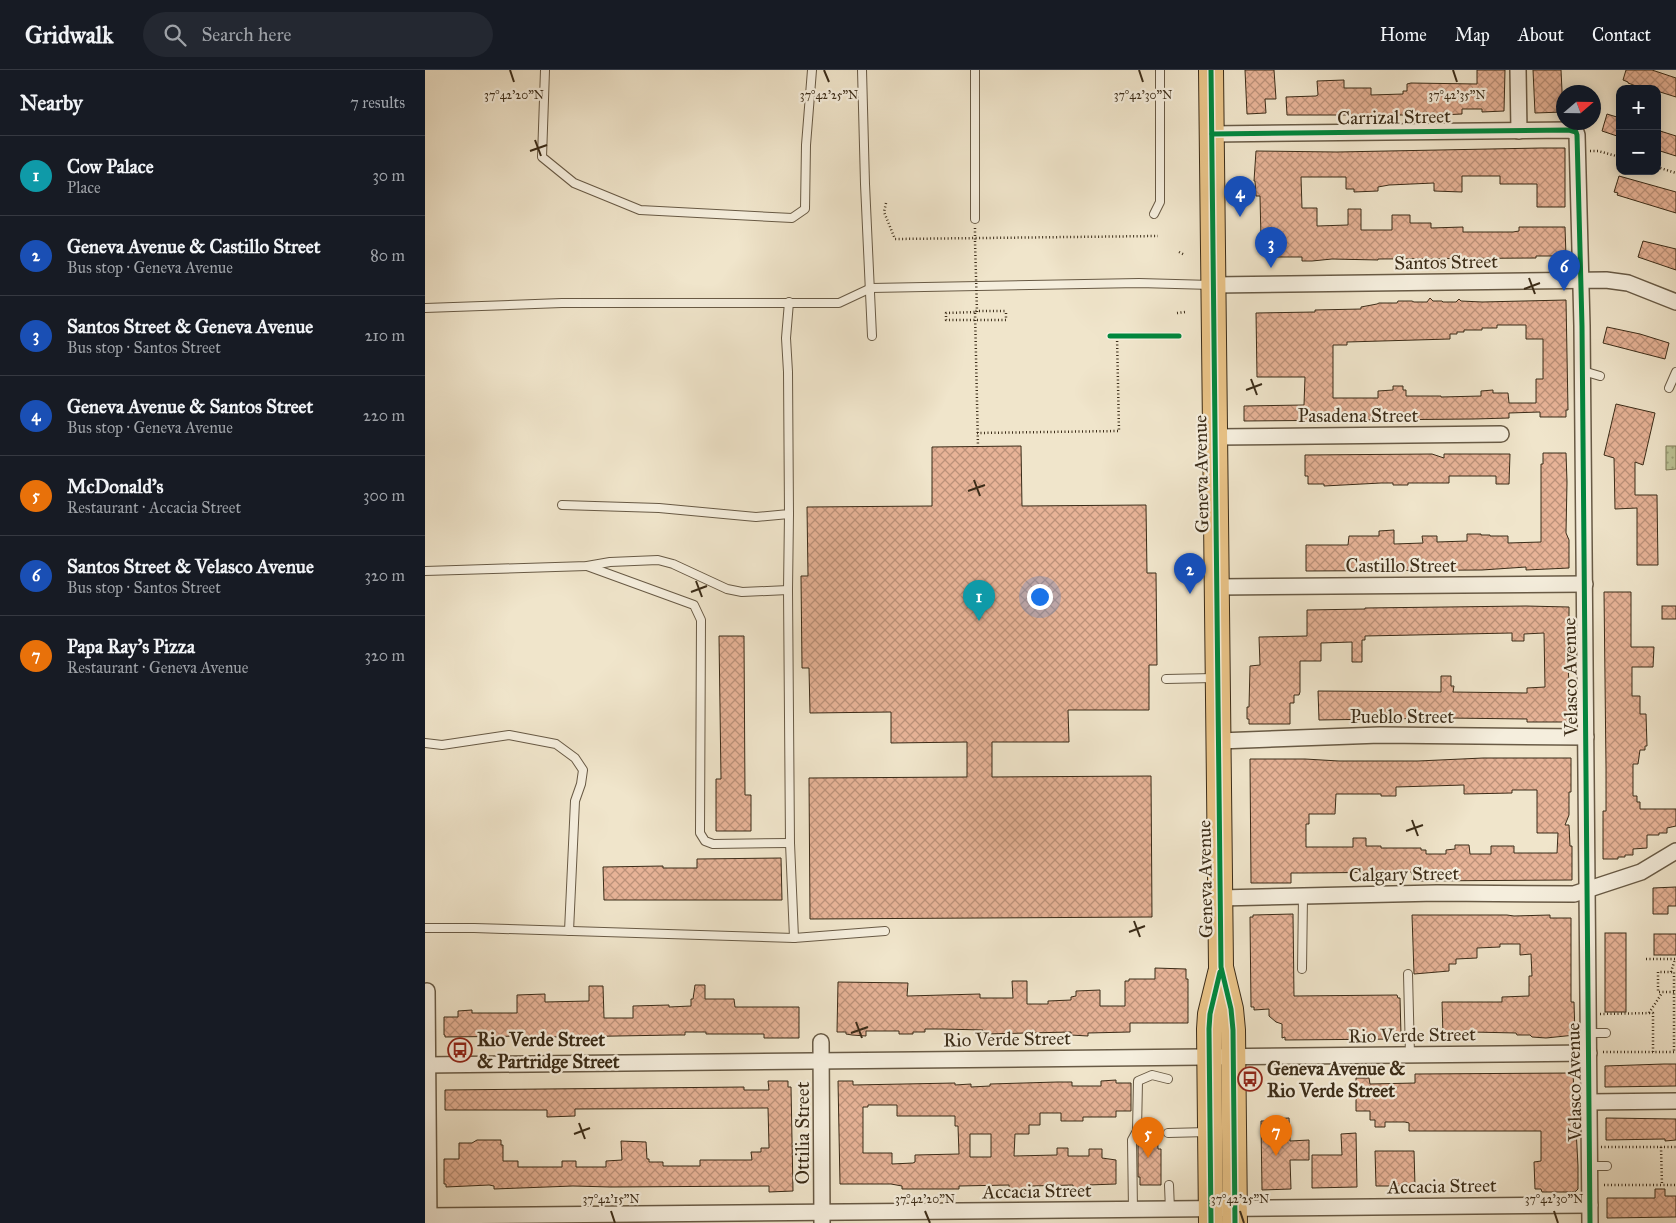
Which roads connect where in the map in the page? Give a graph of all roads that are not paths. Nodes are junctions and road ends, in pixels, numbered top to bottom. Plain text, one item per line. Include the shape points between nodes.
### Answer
1 (545, 70) edge
2 (812, 70) edge
3 (863, 70) edge
4 (975, 70) edge
5 (1160, 70) edge
6 (1211, 70) edge
7 (1519, 70) edge
8 (1519, 131) junction
9 (1575, 132) joint
10 (1212, 134) junction
11 (1154, 214) dead end
12 (975, 219) dead end
13 (1582, 280) junction
14 (1213, 285) junction
15 (871, 288) junction
16 (789, 302) junction
17 (1676, 302) edge
18 (425, 308) edge
19 (872, 336) dead end
20 (1583, 371) junction
21 (1676, 372) edge
22 (1600, 376) dead end
23 (1669, 388) dead end
24 (1501, 434) dead end
25 (1215, 437) junction
26 (562, 506) dead end
27 (789, 514) junction
28 (587, 566) junction
29 (425, 571) edge
30 (1585, 584) junction
31 (1217, 587) junction
32 (788, 590) junction
33 (1218, 678) junction
34 (1166, 679) dead end
35 (1586, 737) junction
36 (1219, 741) junction
37 (425, 743) edge
38 (791, 843) junction
39 (1676, 851) edge
40 (1587, 891) junction
41 (1303, 896) junction
42 (1220, 898) junction
43 (425, 928) edge
44 (569, 931) junction
45 (885, 931) dead end
46 (794, 938) junction
47 (1221, 967) junction
48 (1302, 969) dead end
49 (1408, 974) dead end
50 (427, 991) dead end
51 (1589, 1033) junction
52 (1606, 1033) dead end
53 (821, 1042) dead end
54 (1589, 1053) junction
55 (1410, 1055) junction
56 (1209, 1057) junction
57 (1234, 1057) junction
58 (821, 1061) junction
59 (426, 1065) edge
60 (1168, 1079) dead end
61 (1676, 1101) edge
62 (1589, 1102) junction
63 (1210, 1132) junction
64 (1168, 1134) dead end
65 (1590, 1166) junction
66 (1607, 1166) dead end
67 (1169, 1185) dead end
68 (1590, 1205) junction
69 (1133, 1210) junction
70 (1170, 1210) junction
71 (1211, 1216) edge
72 (1235, 1216) edge
73 (822, 1218) edge
74 (427, 1219) edge
75 (1590, 1223) edge

1 - 2 lane via 542,157 574,183 641,210 792,218 805,209
3 - 15 lane
4 - 12 lane
5 - 11 lane via 1160,202
6 - 10 main road, Geneva Avenue
7 - 8 street
8 - 9 street, Carrizal Street
8 - 10 street, Carrizal Street
9 - 13 street, Velasco Avenue via 1578,138
10 - 14 main road, Geneva Avenue
13 - 14 street, Santos Street
13 - 17 street, Santos Street via 1628,284
13 - 20 street, Velasco Avenue
14 - 15 lane via 1139,283
14 - 25 main road, Geneva Avenue
15 - 16 lane via 839,303
15 - 19 lane
16 - 18 lane via 562,303
16 - 27 lane via 786,338
20 - 22 lane
20 - 30 street, Velasco Avenue
21 - 23 lane
24 - 25 street, Pasadena Street
25 - 31 main road, Geneva Avenue
26 - 27 lane via 659,508 756,517
27 - 32 lane
28 - 29 lane
28 - 32 lane via 658,560 727,589 742,592
28 - 38 lane via 694,605 701,620 701,833 705,841 713,844
30 - 31 street, Castillo Street
30 - 35 street, Velasco Avenue
31 - 33 main road, Geneva Avenue
32 - 38 lane
33 - 34 lane
33 - 36 main road, Geneva Avenue
35 - 36 street, Pueblo Street via 1380,735
35 - 40 street, Velasco Avenue
36 - 42 main road, Geneva Avenue
37 - 44 lane via 442,745 509,735 556,744 575,758 583,770 575,802
38 - 46 lane
39 - 40 street, Calgary Street via 1641,872
40 - 41 street, Calgary Street via 1563,895
40 - 51 street, Velasco Avenue
41 - 42 street, Calgary Street
41 - 48 lane
42 - 47 main road, Geneva Avenue
43 - 44 lane
44 - 46 lane
45 - 46 lane
47 - 56 main road, Geneva Avenue via 1211,1014
47 - 57 main road, Geneva Avenue via 1231,1009
49 - 55 lane
50 - 59 street
51 - 52 lane
51 - 54 street, Velasco Avenue
53 - 58 street, Ottilia Street
54 - 55 street, Rio Verde Street
54 - 62 street, Velasco Avenue
55 - 57 street, Rio Verde Street
56 - 57 street, Rio Verde Street
56 - 58 street, Rio Verde Street
56 - 63 main road, Geneva Avenue
57 - 72 main road, Geneva Avenue
58 - 59 street, Rio Verde Street
58 - 73 street, Ottilia Street
59 - 74 street
60 - 69 lane via 1152,1075 1138,1081 1137,1131 1132,1140
61 - 62 street
62 - 65 street, Velasco Avenue
63 - 64 lane
63 - 71 main road, Geneva Avenue
65 - 66 lane
65 - 68 street, Velasco Avenue
67 - 70 lane
68 - 72 street, Accacia Street
68 - 75 street, Velasco Avenue
69 - 70 street, Accacia Street
69 - 73 street, Accacia Street
70 - 71 street, Accacia Street
71 - 72 street, Accacia Street
73 - 74 street, Accacia Street

